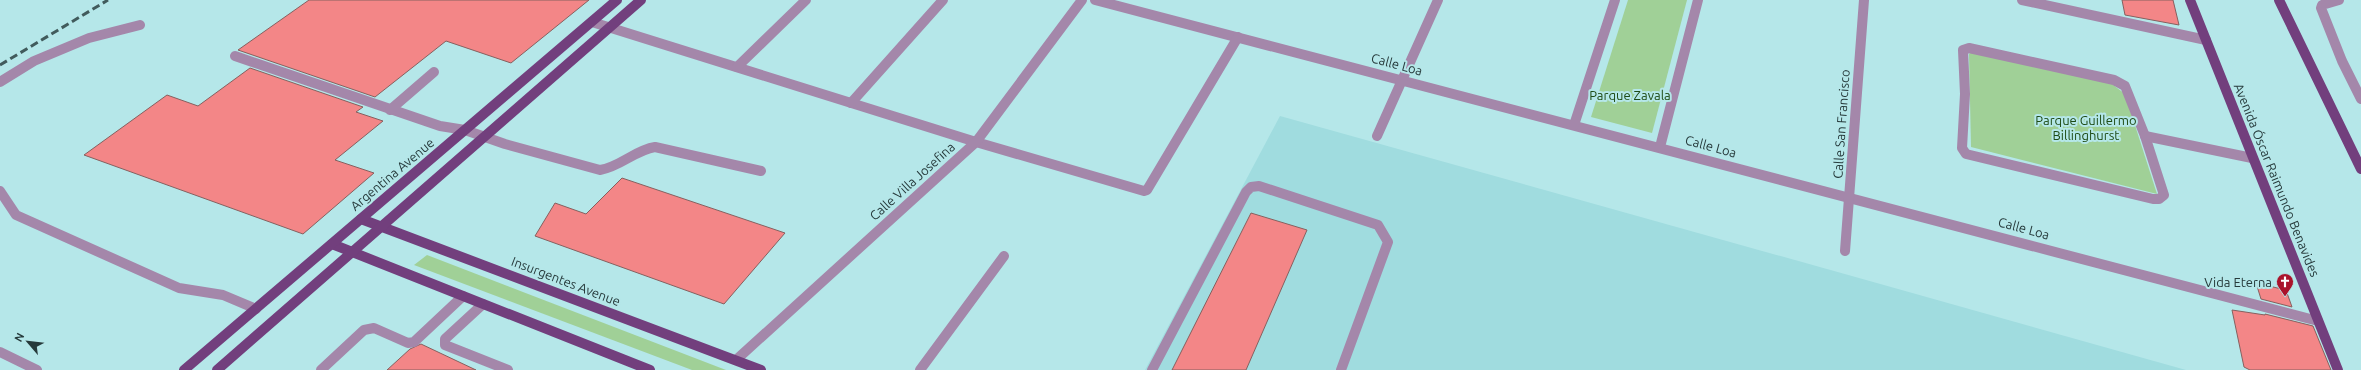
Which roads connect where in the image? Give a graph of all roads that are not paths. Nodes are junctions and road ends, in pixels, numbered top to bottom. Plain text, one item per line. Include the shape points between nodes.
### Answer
1 (617, 0) edge
2 (641, 0) edge
3 (806, 0) edge
4 (944, 0) edge
5 (1082, 0) edge
6 (1095, 0) edge
7 (1438, 0) edge
8 (1615, 0) edge
9 (1698, 0) edge
10 (1864, 0) edge
11 (2022, 0) edge
12 (2190, 0) edge
13 (2279, 0) edge
14 (2339, 0) edge
15 (2062, 4) edge
16 (592, 22) junction
17 (140, 25) dead end
18 (610, 28) junction
19 (1238, 38) junction
20 (2206, 40) junction
21 (235, 56) dead end
22 (737, 67) junction
23 (434, 72) dead end
24 (1402, 80) junction
25 (0, 82) edge
26 (2361, 99) edge
27 (851, 103) junction
28 (390, 110) junction
29 (1574, 125) junction
30 (465, 130) junction
31 (485, 136) junction
32 (1377, 136) dead end
33 (2145, 136) junction
34 (976, 142) junction
35 (1660, 148) junction
36 (2252, 158) junction
37 (2361, 169) edge
38 (761, 171) dead end
39 (0, 191) edge
40 (1849, 197) junction
41 (361, 219) junction
42 (382, 226) junction
43 (332, 244) junction
44 (1845, 251) dead end
45 (352, 252) junction
46 (1004, 256) dead end
47 (463, 296) junction
48 (483, 304) junction
49 (256, 309) junction
50 (2318, 321) junction
51 (0, 352) edge
52 (736, 360) junction
53 (37, 370) edge
54 (184, 370) edge
55 (217, 370) edge
56 (321, 370) edge
57 (508, 370) edge
58 (650, 370) edge
59 (761, 370) edge
60 (920, 370) edge
61 (1152, 370) edge
62 (1341, 370) edge
63 (2338, 370) edge

1 - 16 main road, Argentina Avenue
2 - 18 main road
3 - 22 street
4 - 27 street
5 - 34 street, Calle Villa Josefina
6 - 19 street, Calle Loa
7 - 24 street
8 - 29 street
9 - 35 street
10 - 40 street, Calle San Francisco
11 - 15 street
12 - 20 main road, Avenida Óscar Raimundo Benavides
13 - 37 main road
14 - 26 street via 2322,4 2322,8 2342,61
15 - 20 street
16 - 18 street
16 - 30 main road, Argentina Avenue
17 - 25 street via 89,38 34,61
18 - 22 street
18 - 31 main road
19 - 24 street, Calle Loa
19 - 34 street via 1144,191
20 - 36 main road, Avenida Óscar Raimundo Benavides
21 - 28 street
22 - 27 street
23 - 28 street
24 - 29 street, Calle Loa
24 - 32 street
27 - 34 street
28 - 30 street via 440,126
29 - 35 street, Calle Loa
30 - 31 street
30 - 41 main road, Argentina Avenue
31 - 38 street via 505,144 600,170 608,169 647,148 654,147
31 - 42 main road
33 - 33 street via 2125,86 2120,82 1969,48 1963,50 1965,94 1962,148 1966,154 2159,199 2164,195
33 - 36 street
34 - 52 street, Calle Villa Josefina
35 - 40 street, Calle Loa
36 - 50 main road, Avenida Óscar Raimundo Benavides
39 - 49 street via 16,215 179,288 223,295
40 - 44 street, Calle San Francisco
40 - 50 street, Calle Loa
41 - 42 main road, Insurgentes Avenue
41 - 43 main road, Argentina Avenue
42 - 45 main road
42 - 52 main road, Insurgentes Avenue
43 - 45 main road
43 - 49 main road, Argentina Avenue
45 - 47 main road
45 - 55 main road
46 - 60 street
47 - 48 main road
47 - 56 street via 414,342 408,343 369,328
48 - 57 street via 445,340 445,345
48 - 58 main road
49 - 54 main road, Argentina Avenue
50 - 63 main road, Avenida Óscar Raimundo Benavides
51 - 53 street
52 - 59 main road, Insurgentes Avenue
61 - 62 street via 1246,192 1251,187 1259,186 1378,225 1384,232 1388,242

